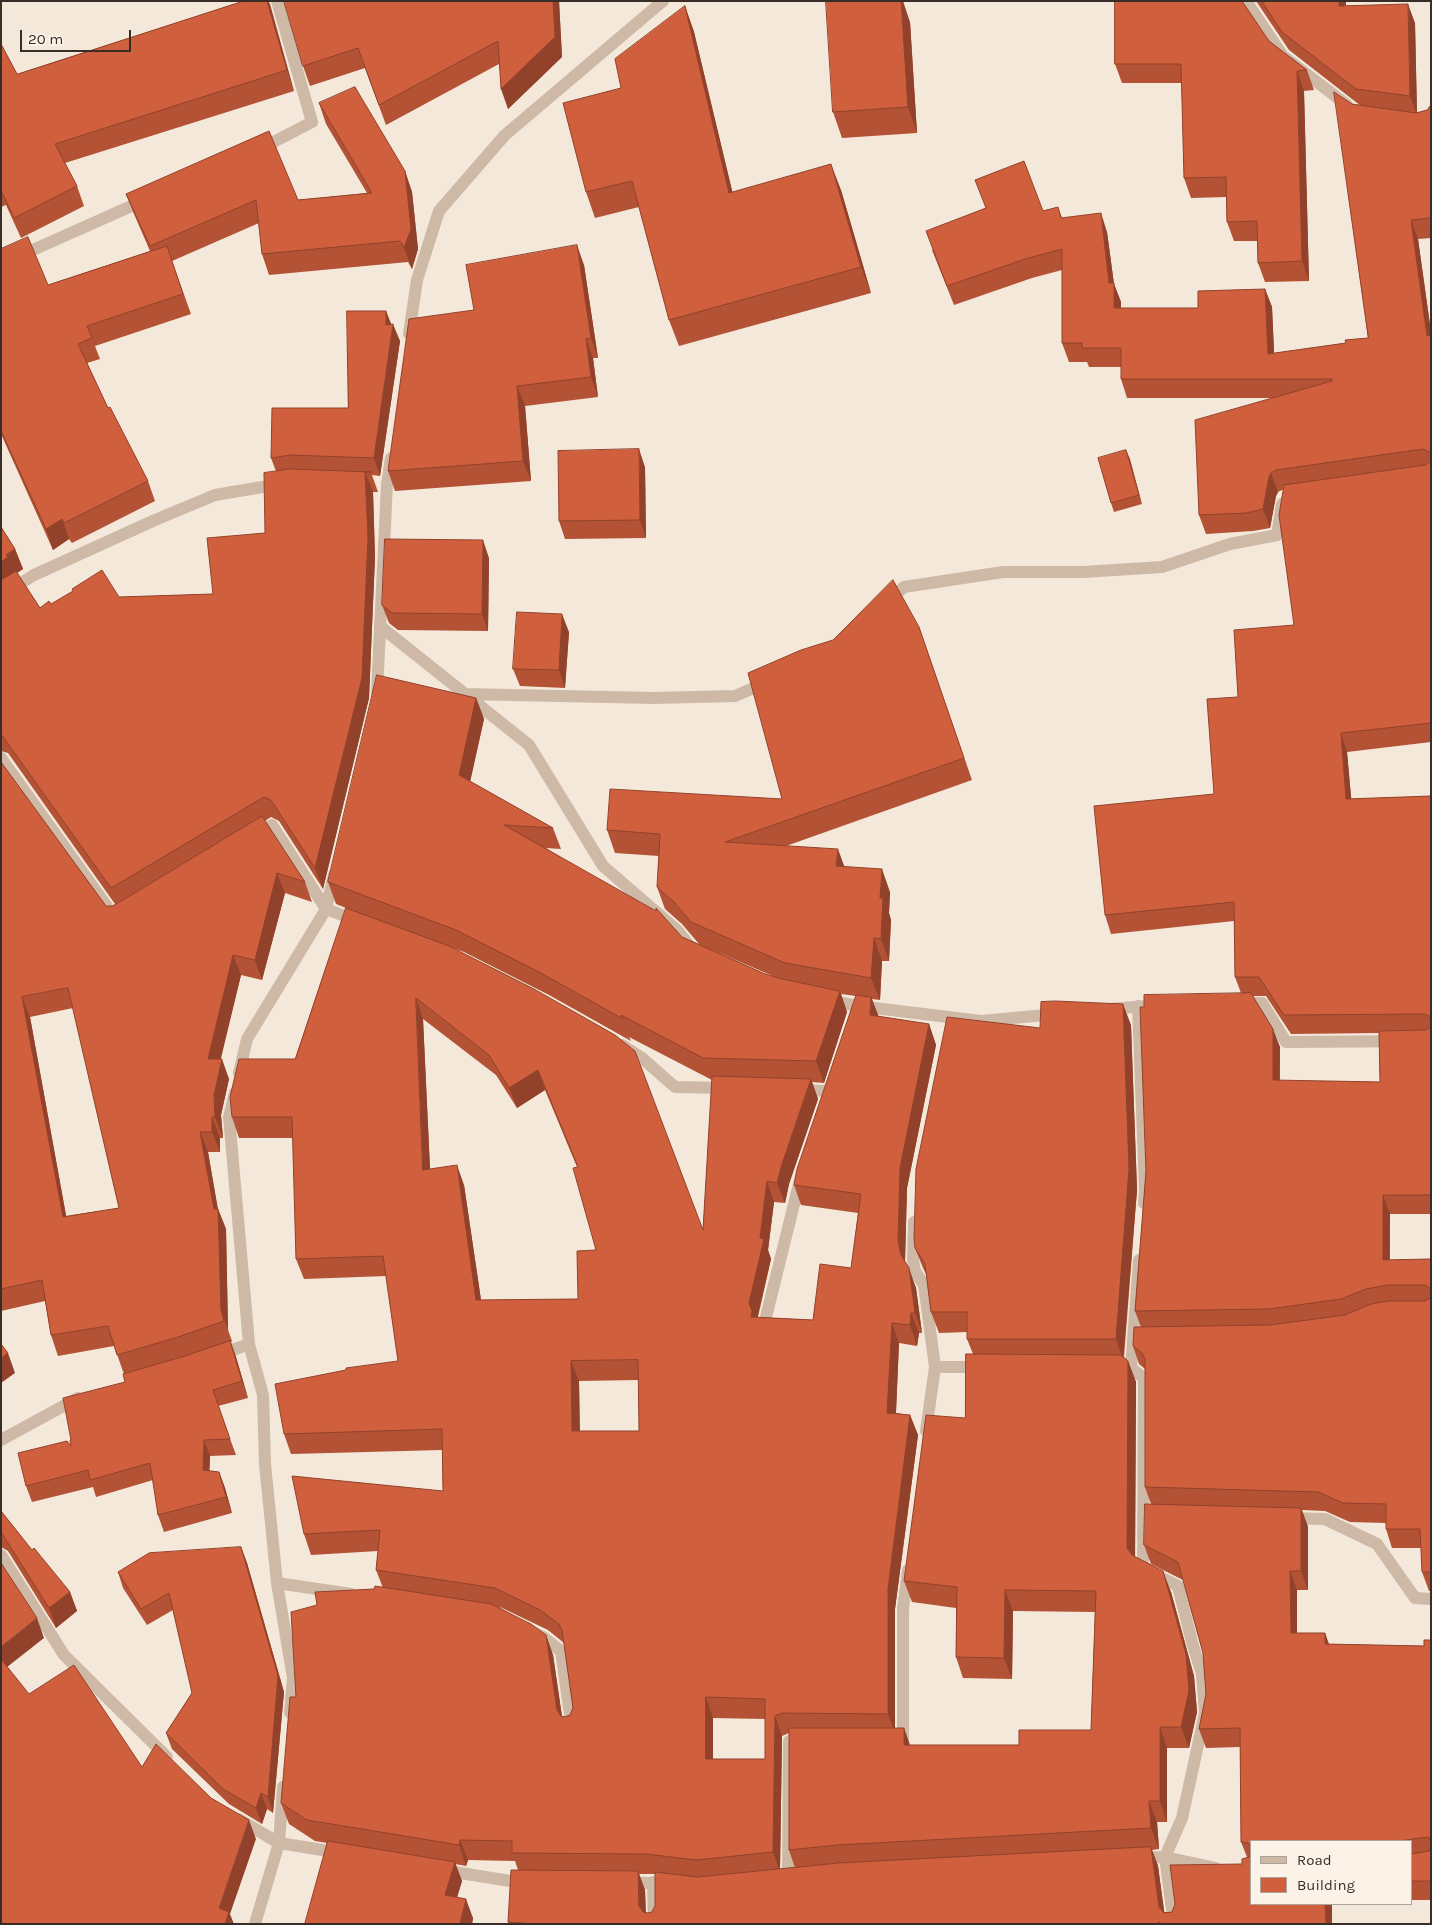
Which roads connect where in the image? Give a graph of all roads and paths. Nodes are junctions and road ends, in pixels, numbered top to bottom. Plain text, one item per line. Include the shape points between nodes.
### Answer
1 (277, 1) edge
2 (662, 1) edge
3 (1244, 1) edge
4 (1360, 115) edge
5 (245, 156) edge
6 (159, 194) edge
7 (1, 264) edge
8 (407, 348) edge
9 (393, 445) edge
10 (288, 482) edge
11 (1293, 496) edge
12 (1, 596) edge
13 (875, 612) edge
14 (381, 628) junction
15 (780, 676) edge
16 (464, 694) junction
17 (375, 708) edge
18 (1, 758) edge
19 (247, 840) edge
20 (338, 861) edge
21 (326, 908) junction
22 (124, 914) edge
23 (370, 926) edge
24 (702, 954) edge
25 (820, 999) edge
26 (1224, 1004) edge
27 (1176, 1005) edge
28 (1138, 1006) junction
29 (1099, 1010) edge
30 (1069, 1012) edge
31 (611, 1039) edge
32 (1431, 1041) edge
33 (743, 1089) edge
34 (791, 1090) edge
35 (830, 1090) edge
36 (806, 1161) edge
37 (915, 1206) edge
38 (1143, 1219) edge
39 (1140, 1249) edge
40 (764, 1325) edge
41 (250, 1344) junction
42 (206, 1359) edge
43 (935, 1367) junction
44 (994, 1367) edge
45 (1102, 1368) edge
46 (1131, 1368) junction
47 (90, 1394) edge
48 (1, 1440) edge
49 (925, 1444) edge
50 (1277, 1518) edge
51 (1, 1555) edge
52 (910, 1561) edge
53 (277, 1583) junction
54 (364, 1596) edge
55 (1431, 1598) edge
56 (518, 1624) edge
57 (289, 1727) edge
58 (572, 1729) edge
59 (808, 1742) edge
60 (884, 1742) edge
61 (178, 1767) edge
62 (284, 1775) edge
63 (224, 1811) edge
64 (278, 1843) junction
65 (356, 1856) edge
66 (1165, 1857) junction
67 (1126, 1859) edge
68 (433, 1868) edge
69 (1229, 1871) edge
70 (788, 1880) edge
71 (539, 1881) edge
72 (615, 1882) edge
73 (653, 1882) junction
74 (683, 1886) edge
75 (255, 1924) edge
76 (654, 1924) edge
77 (1174, 1924) edge

1 - 5 street via 312,122
2 - 8 street via 505,135 439,211 417,280
3 - 4 street via 1283,56
6 - 7 street
9 - 14 street via 382,484
10 - 12 street via 215,495 34,575
11 - 13 street via 1284,497 1277,535 1230,544 1162,567 1083,572 1002,572 904,587
14 - 16 street
14 - 17 street
15 - 16 street via 735,696 654,698
16 - 24 street via 529,745 603,866 677,930 694,951
18 - 22 street via 116,919
19 - 21 street via 272,825
20 - 21 street
21 - 23 street
21 - 41 street via 247,1039 229,1117
25 - 30 street via 857,1010 949,1022
26 - 32 street via 1262,1003 1286,1042
27 - 28 street
28 - 29 street
28 - 38 street via 1145,1190
31 - 33 street via 642,1058 675,1088
34 - 35 street
36 - 40 street
37 - 43 street via 913,1260 915,1271 924,1285
39 - 46 street via 1138,1338
41 - 42 street
41 - 53 street via 263,1395
43 - 44 street
43 - 49 street
45 - 46 street
46 - 66 street via 1144,1378 1147,1514 1143,1569 1178,1586 1202,1674 1205,1713 1182,1818
47 - 48 street
50 - 55 street via 1325,1519 1376,1544 1415,1598
51 - 61 street via 64,1655
52 - 60 street via 903,1609 903,1742
53 - 54 street
53 - 57 street via 293,1678
56 - 58 street via 561,1651
59 - 70 street via 789,1741
62 - 64 street
63 - 64 street
64 - 65 street
64 - 75 street
66 - 67 street
66 - 69 street
66 - 77 street
68 - 71 street via 510,1880
72 - 73 street
73 - 74 street
73 - 76 street

